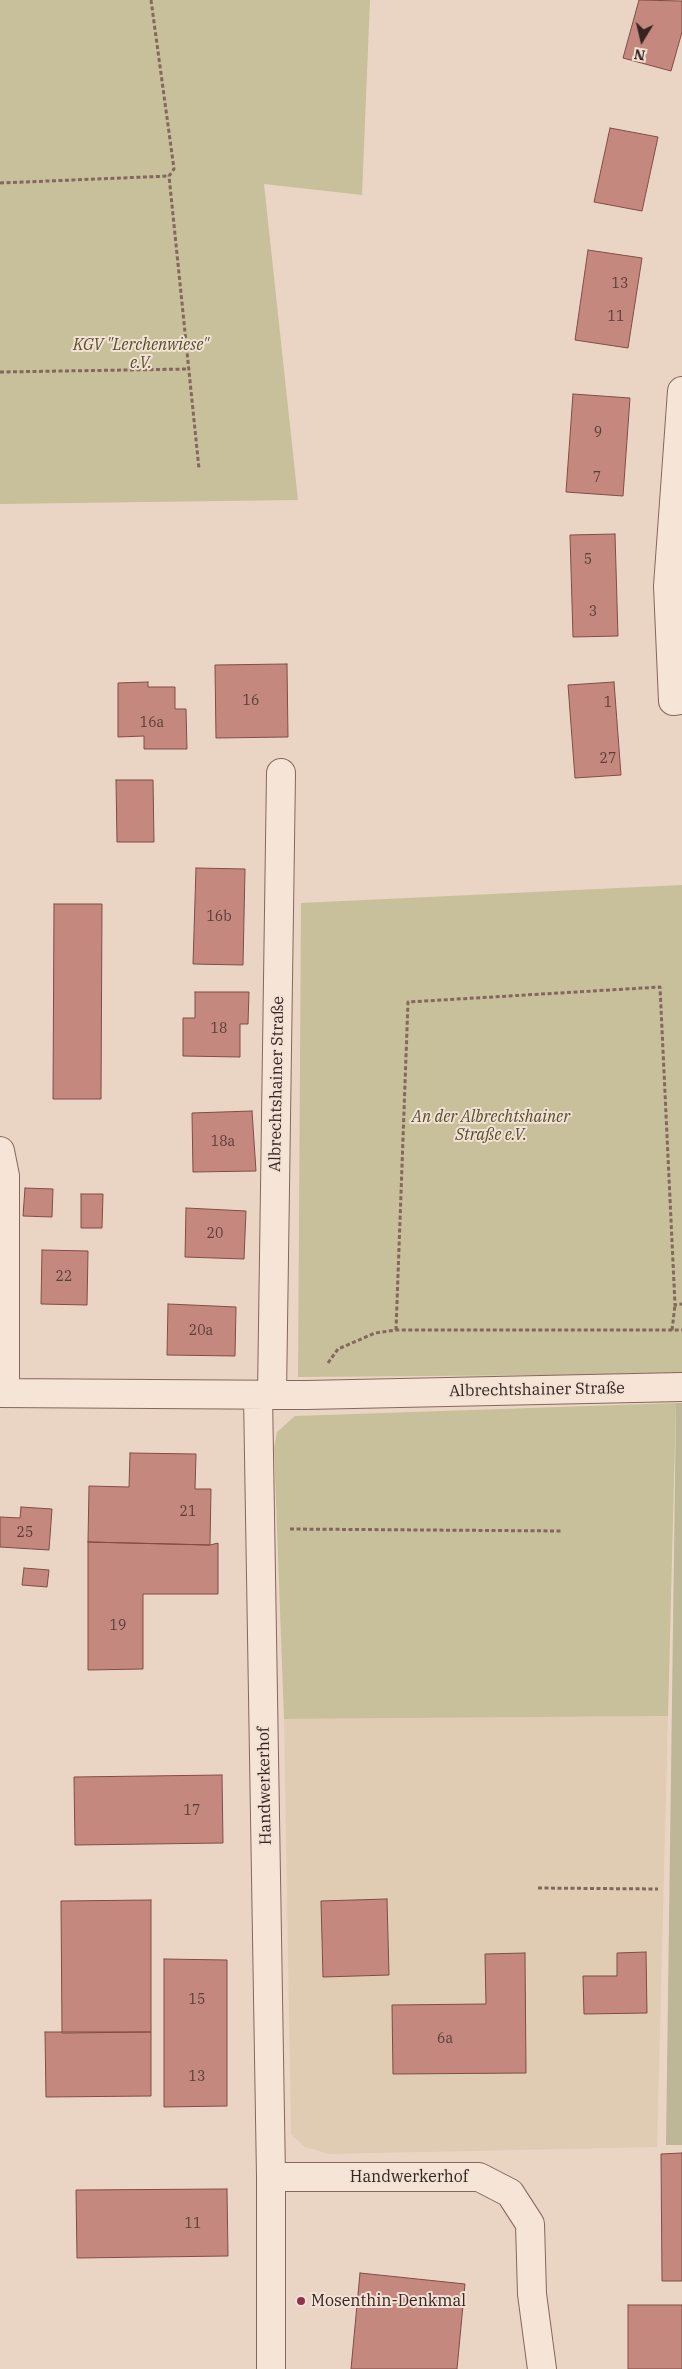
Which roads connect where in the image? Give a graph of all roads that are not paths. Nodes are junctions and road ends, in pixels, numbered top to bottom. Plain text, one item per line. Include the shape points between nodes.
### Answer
1 (682, 391) edge
2 (678, 701) edge
3 (281, 773) dead end
4 (0, 1151) edge
5 (682, 1387) edge
6 (2, 1393) edge
7 (265, 1395) junction
8 (272, 2177) junction
9 (271, 2369) edge
10 (542, 2369) edge

1 - 2 street via 668,586
3 - 7 street, Albrechtshainer Straße
4 - 6 street via 5,1176
5 - 7 street, Albrechtshainer Straße
6 - 7 street, Albrechtshainer Straße
7 - 8 street, Handwerkerhof via 261,1528
8 - 9 street, Handwerkerhof
8 - 10 street, Handwerkerhof via 479,2177 510,2193 530,2224 532,2294

